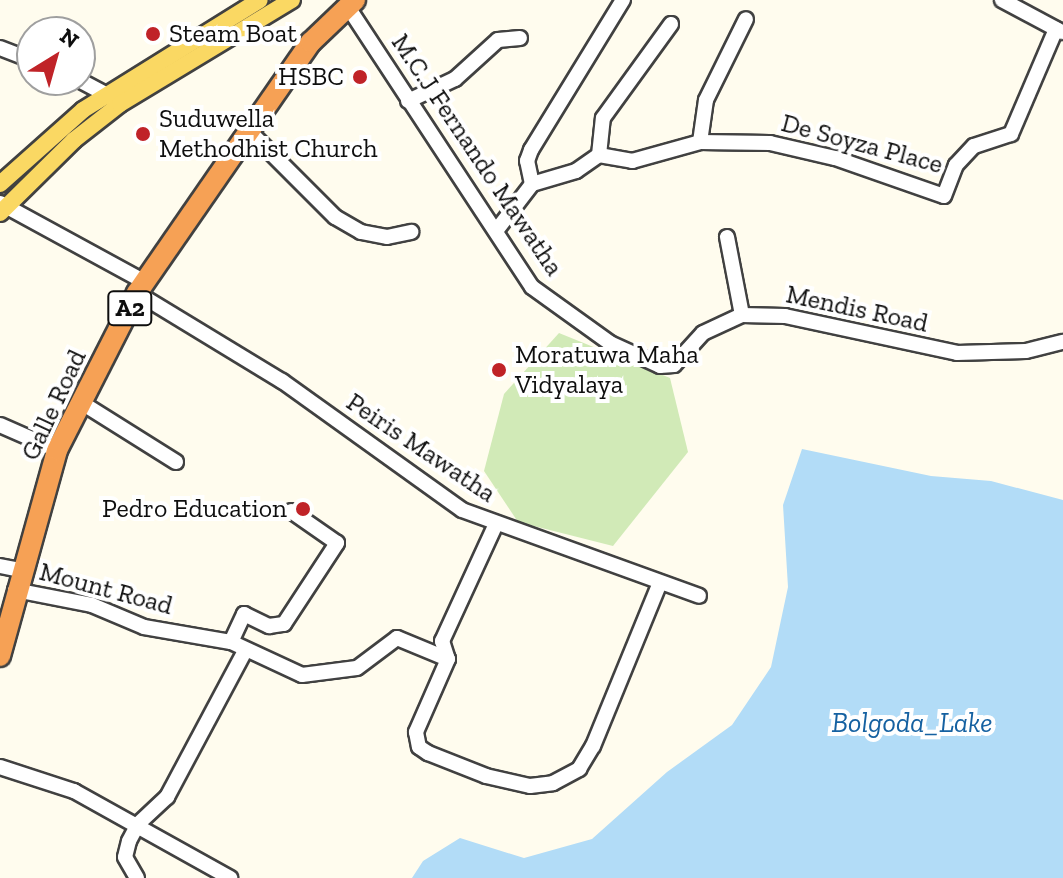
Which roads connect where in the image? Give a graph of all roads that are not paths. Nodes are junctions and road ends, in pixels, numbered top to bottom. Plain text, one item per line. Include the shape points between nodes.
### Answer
1 (260, 0) edge
2 (292, 0) edge
3 (623, 0) edge
4 (1002, 0) edge
5 (354, 2) edge
6 (746, 19) dead end
7 (671, 24) dead end
8 (1059, 30) edge
9 (520, 38) dead end
10 (96, 89) edge
11 (114, 99) junction
12 (408, 101) junction
13 (248, 130) junction
14 (700, 142) junction
15 (599, 155) junction
16 (0, 184) edge
17 (532, 184) junction
18 (2, 208) edge
19 (496, 231) junction
20 (411, 232) dead end
21 (727, 237) dead end
22 (141, 288) junction
23 (742, 315) junction
24 (1063, 342) edge
25 (660, 366) joint
26 (82, 403) junction
27 (0, 425) edge
28 (57, 450) junction
29 (176, 462) dead end
30 (291, 511) dead end
31 (495, 526) junction
32 (12, 575) edge
33 (660, 583) junction
34 (699, 596) dead end
35 (231, 642) junction
36 (245, 651) junction
37 (0, 656) edge
38 (448, 659) junction
39 (0, 767) edge
40 (138, 824) junction
41 (137, 878) edge
42 (230, 878) edge

1 - 11 main road
2 - 11 main road
3 - 17 street via 531,150 527,161
4 - 8 street
5 - 12 street, M.C.J Fernando Mawatha
5 - 13 highway, Galle Road / A2 via 311,42
6 - 14 street via 706,100
7 - 15 street via 603,118
8 - 14 street, De Soyza Place via 1011,134 974,146 956,165 944,196 835,158 770,143
9 - 12 street via 498,40 455,79
10 - 11 street
11 - 16 main road via 59,128
11 - 18 main road
12 - 19 street, M.C.J Fernando Mawatha
13 - 20 street via 335,217 361,232 387,237
13 - 22 highway, Galle Road / A2
14 - 15 street, De Soyza Place via 632,161
15 - 17 street via 576,171
17 - 19 street
18 - 22 street, Peiris Mawatha
19 - 25 street, M.C.J Fernando Mawatha via 532,287 610,343
21 - 23 street
22 - 26 highway, Galle Road / A2
22 - 31 street, Peiris Mawatha via 282,381 436,493
23 - 24 street, Mendis Road via 785,316 957,353 1026,351
23 - 25 street, Mendis Road via 703,333 674,365
26 - 28 highway, Galle Road / A2
26 - 29 street
27 - 28 street
28 - 32 highway, Galle Road / A2
30 - 35 street via 337,543 284,624 269,626 244,614
31 - 33 street, Peiris Mawatha
31 - 38 street via 442,641
32 - 35 street, Mount Road via 144,627
32 - 37 highway, Galle Road / A2
33 - 34 street, Peiris Mawatha
33 - 38 street via 593,746 579,769 553,783 530,786 486,776 419,747 416,732
35 - 36 street, Mount Road
36 - 38 street, Mount Road via 311,676 357,668 397,638
36 - 40 street via 167,797
39 - 40 street via 74,791
40 - 41 street via 125,857
40 - 42 street

